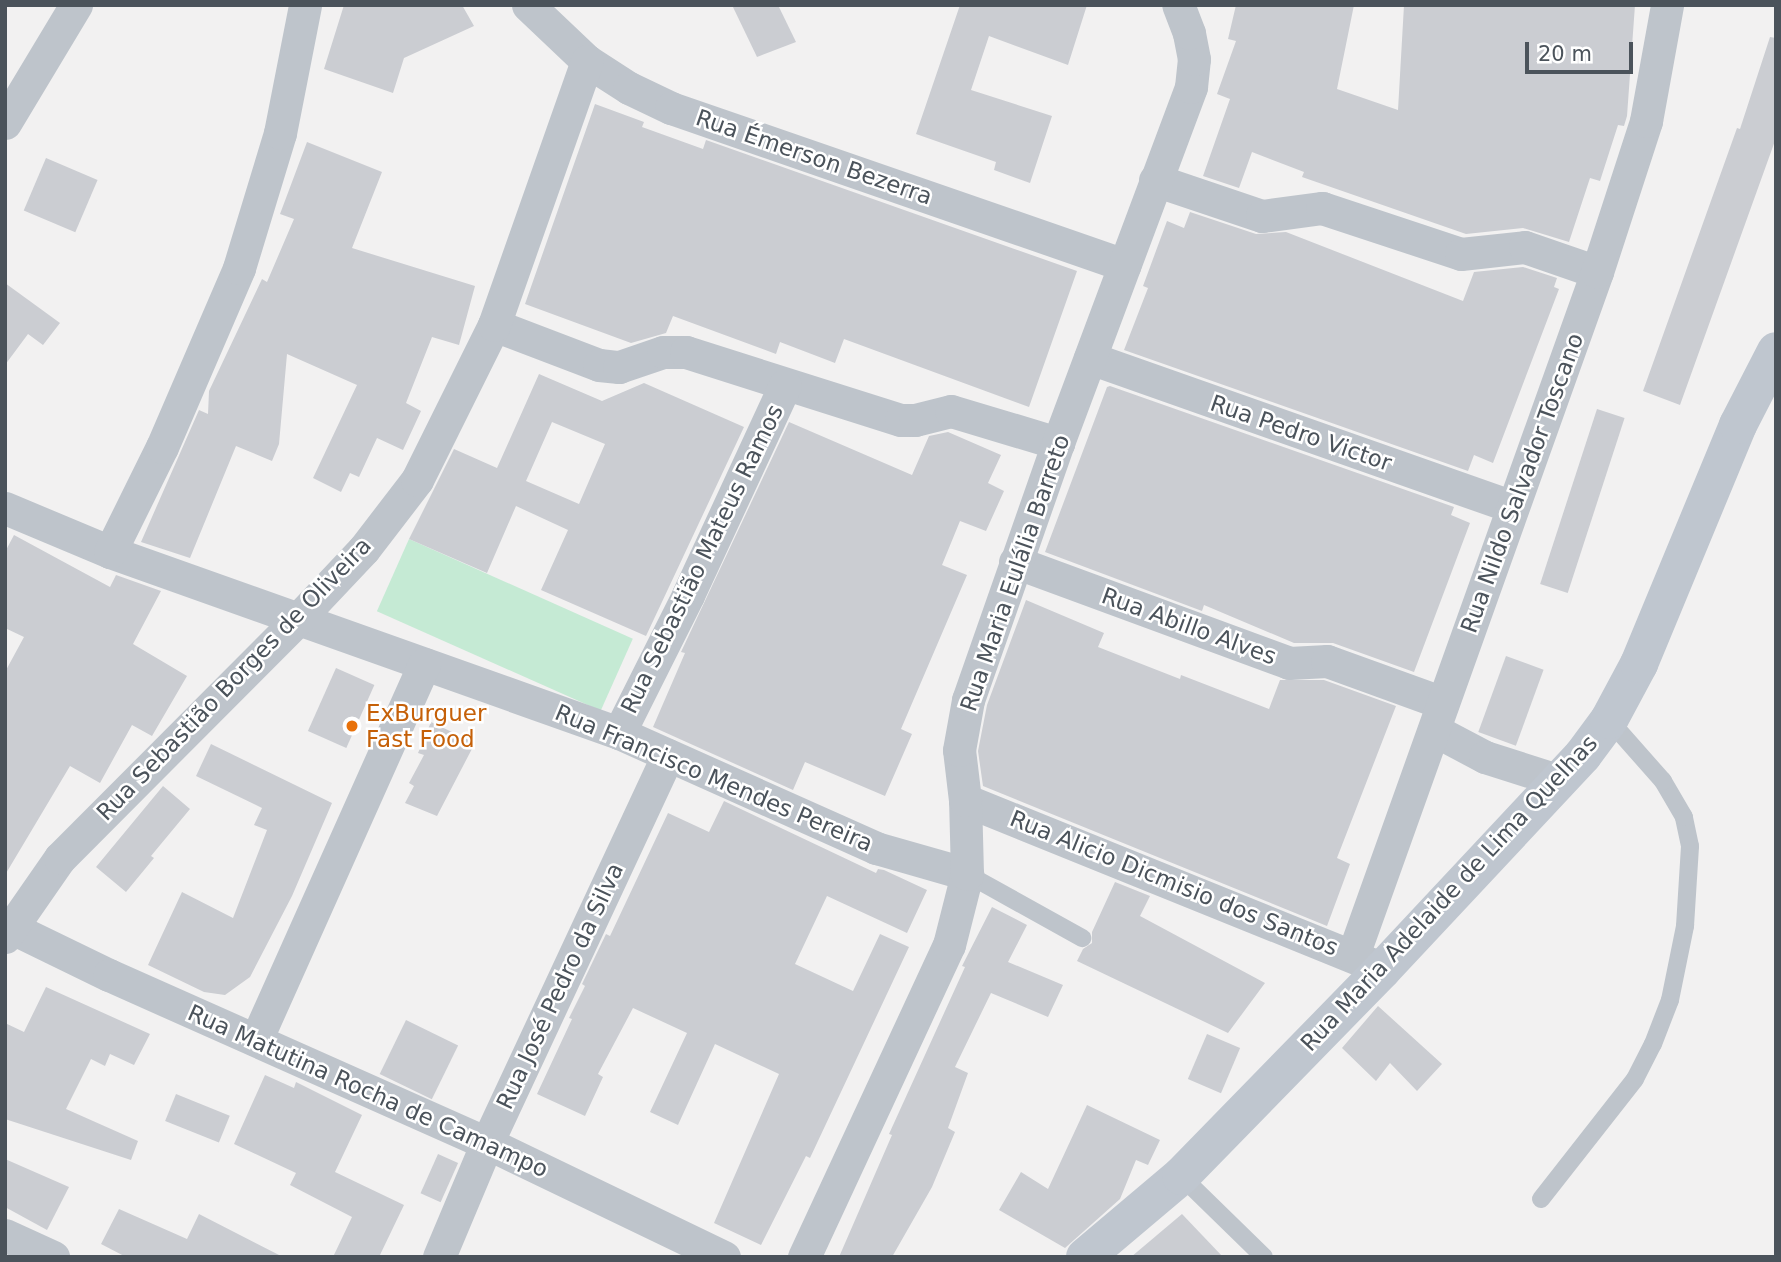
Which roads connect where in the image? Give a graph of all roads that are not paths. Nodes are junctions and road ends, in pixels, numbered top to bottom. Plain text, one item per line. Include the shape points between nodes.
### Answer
1 (76, 5) edge
2 (305, 5) edge
3 (528, 5) edge
4 (1178, 5) edge
5 (1667, 5) edge
6 (587, 61) junction
7 (5, 123) edge
8 (1155, 180) junction
9 (1125, 265) junction
10 (1597, 272) junction
11 (494, 325) junction
12 (1776, 351) edge
13 (1090, 358) junction
14 (785, 385) junction
15 (1058, 443) junction
16 (1513, 507) junction
17 (5, 508) edge
18 (110, 552) junction
19 (1016, 562) junction
20 (298, 619) junction
21 (424, 664) junction
22 (1439, 716) junction
23 (1609, 720) junction
24 (619, 733) junction
25 (668, 755) junction
26 (1559, 781) junction
27 (965, 800) junction
28 (967, 874) junction
29 (8, 932) edge
30 (1082, 939) dead end
31 (1367, 962) junction
32 (256, 1040) junction
33 (487, 1143) junction
34 (1181, 1176) junction
35 (1541, 1199) dead end
36 (5, 1236) edge
37 (53, 1257) edge
38 (439, 1257) edge
39 (724, 1257) edge
40 (804, 1257) edge
41 (1085, 1257) edge
42 (1264, 1257) edge

1 - 7 street
2 - 18 street via 280,134 239,268 162,447
3 - 6 street, Rua Émerson Bezerra
4 - 8 street, Rua Maria Eulália Barreto via 1194,59 1191,87
5 - 10 street, Rua Nildo Salvador Toscano via 1646,121
6 - 9 street, Rua Émerson Bezerra via 671,108
6 - 11 street, Rua Sebastião Borges de Oliveira
8 - 9 street, Rua Maria Eulália Barreto
8 - 10 street via 1262,216 1322,208 1461,254 1525,247
9 - 13 street, Rua Maria Eulália Barreto
10 - 16 street, Rua Nildo Salvador Toscano
11 - 14 street via 599,365 619,367 663,352 685,352
11 - 20 street, Rua Sebastião Borges de Oliveira via 417,480 365,549
12 - 23 street, Rua Maria Adelaide de Lima Quelhas via 1738,425 1639,664
13 - 15 street, Rua Maria Eulália Barreto
13 - 16 street, Rua Pedro Victor
14 - 15 street via 901,420 951,411
14 - 24 street, Rua Sebastião Mateus Ramos
15 - 19 street, Rua Maria Eulália Barreto
16 - 22 street, Rua Nildo Salvador Toscano
17 - 18 street, Rua Francisco Mendes Pereira
18 - 20 street, Rua Francisco Mendes Pereira
19 - 22 street, Rua Abillo Alves via 1289,663 1327,661
19 - 27 street, Rua Maria Eulália Barreto via 968,700 959,750
20 - 21 street, Rua Francisco Mendes Pereira
20 - 29 street, Rua Sebastião Borges de Oliveira via 60,858
21 - 24 street, Rua Francisco Mendes Pereira
21 - 32 street
22 - 26 street, Rua Abillo Alves via 1485,757
22 - 31 street, Rua Nildo Salvador Toscano
23 - 26 street, Rua Maria Adelaide de Lima Quelhas
23 - 35 lane via 1663,781 1684,817 1690,846 1685,926 1670,1000 1641,1067 1597,1131
24 - 25 street, Rua Francisco Mendes Pereira
25 - 28 street, Rua Francisco Mendes Pereira via 876,848
25 - 33 street, Rua José Pedro da Silva
26 - 31 street, Rua Maria Adelaide de Lima Quelhas
27 - 28 street, Rua Maria Eulália Barreto
27 - 31 street, Rua Alicio Dicmisio dos Santos
28 - 30 lane, Rua Francisco Mendes Pereira
28 - 40 street, Rua Maria Eulália Barreto via 948,945
29 - 32 street, Rua Matutina Rocha de Camampo
31 - 34 street, Rua Maria Adelaide de Lima Quelhas
32 - 33 street, Rua Matutina Rocha de Camampo
33 - 38 street, Rua José Pedro da Silva
33 - 39 street, Rua Matutina Rocha de Camampo
34 - 41 street, Rua Maria Adelaide de Lima Quelhas
34 - 42 lane
36 - 37 street

